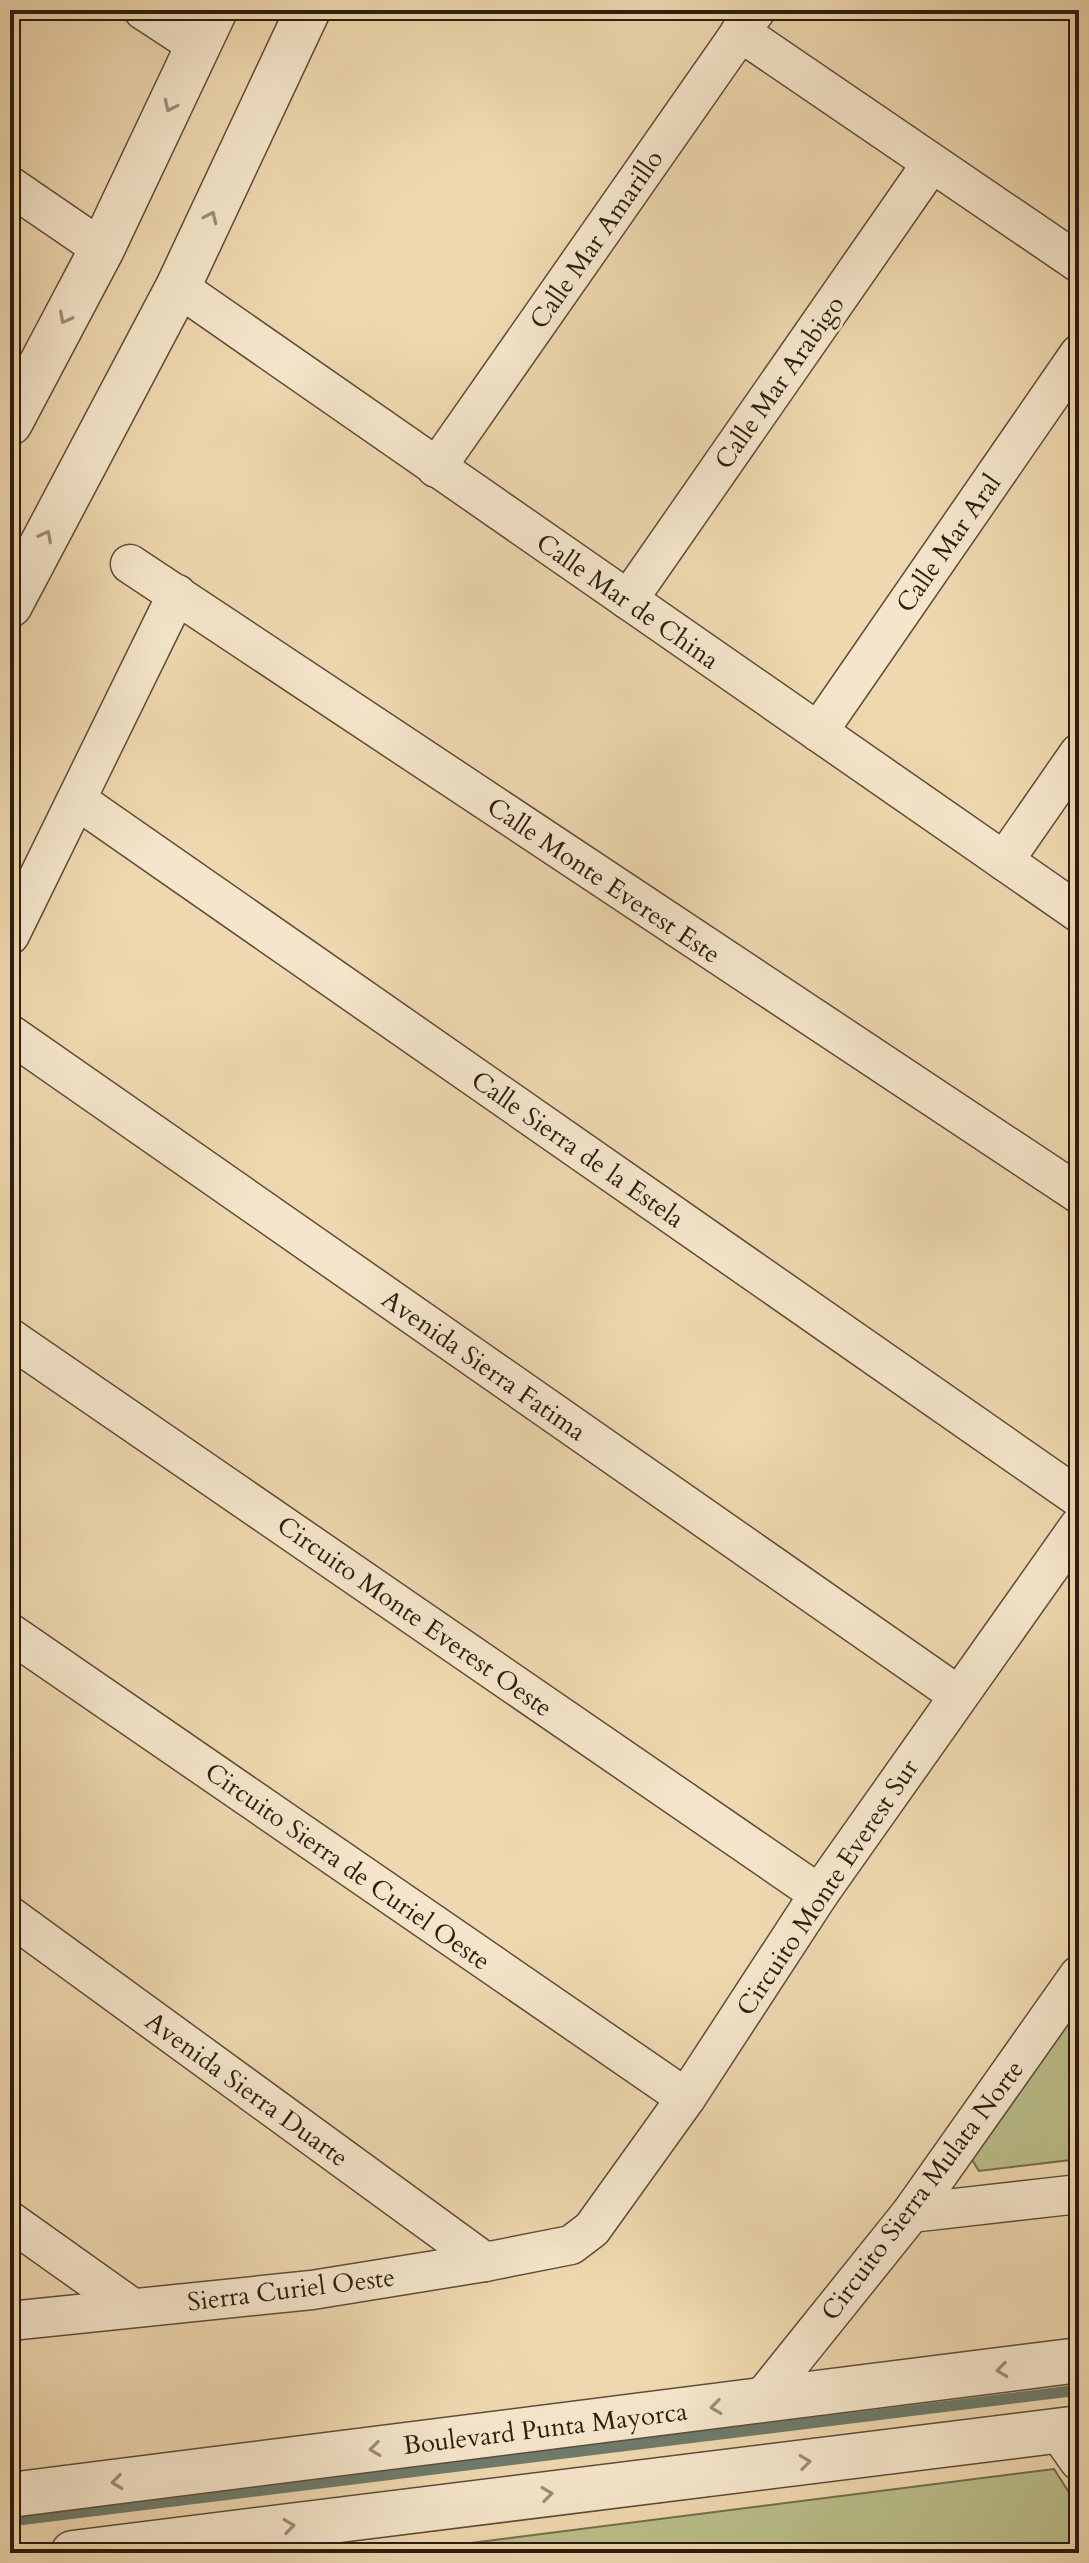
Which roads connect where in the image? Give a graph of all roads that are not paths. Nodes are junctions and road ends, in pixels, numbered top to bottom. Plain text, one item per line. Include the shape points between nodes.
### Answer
1 (143, 10) edge
2 (308, 10) edge
3 (748, 21) edge
4 (207, 28) edge
5 (931, 164) junction
6 (10, 186) edge
7 (102, 249) junction
8 (1079, 263) edge
9 (178, 287) junction
10 (1079, 354) edge
11 (10, 423) edge
12 (436, 468) junction
13 (130, 564) dead end
14 (177, 594) junction
15 (628, 600) junction
16 (10, 605) edge
17 (818, 732) junction
18 (1079, 753) edge
19 (77, 800) junction
20 (1004, 861) junction
21 (1079, 913) edge
22 (10, 935) edge
23 (10, 1034) edge
24 (1079, 1194) edge
25 (10, 1338) edge
26 (1079, 1498) edge
27 (1079, 1526) edge
28 (10, 1633) edge
29 (958, 1695) junction
30 (819, 1894) junction
31 (10, 1916) edge
32 (1079, 1975) edge
33 (686, 2098) junction
34 (1079, 2194) edge
35 (911, 2213) junction
36 (10, 2221) edge
37 (571, 2245) joint
38 (485, 2262) junction
39 (131, 2307) junction
40 (10, 2321) edge
41 (1079, 2360) edge
42 (760, 2401) junction
43 (1072, 2440) edge
44 (10, 2495) edge
45 (73, 2553) edge

1 - 4 street
9 -> 2 street
3 - 5 street
3 - 12 street, Calle Mar Amarillo
4 -> 7 street
5 - 8 street
5 - 15 street, Calle Mar Arabigo
6 - 7 street
7 -> 11 street
9 - 12 street, Calle Mar de China
16 -> 9 street
10 - 17 street, Calle Mar Aral
12 - 15 street, Calle Mar de China
13 - 14 street, Calle Monte Everest Este
14 - 19 street
14 - 24 street, Calle Monte Everest Este
15 - 17 street, Calle Mar de China
17 - 20 street, Calle Mar de China
18 - 20 street
19 - 22 street
19 - 26 street, Calle Sierra de la Estela
20 - 21 street, Calle Mar de China
23 - 29 street, Avenida Sierra Fatima
25 - 30 street, Circuito Monte Everest Oeste
27 - 29 street, Circuito Monte Everest Sur
28 - 33 street, Circuito Sierra de Curiel Oeste
29 - 30 street, Circuito Monte Everest Sur
30 - 33 street, Circuito Monte Everest Sur
31 - 38 street, Avenida Sierra Duarte
32 - 35 street, Circuito Sierra Mulata Norte
33 - 37 street, Circuito Monte Everest Sur via 592,2229
34 - 35 street
35 - 42 street, Circuito Sierra Mulata Norte
36 - 39 street
37 - 38 street, Sierra Curiel Oeste
38 - 39 street, Sierra Curiel Oeste via 312,2290
39 - 40 street, Sierra Curiel Oeste
41 -> 42 street, Boulevard Punta Mayorca
42 -> 44 street, Boulevard Punta Mayorca
45 -> 43 street

